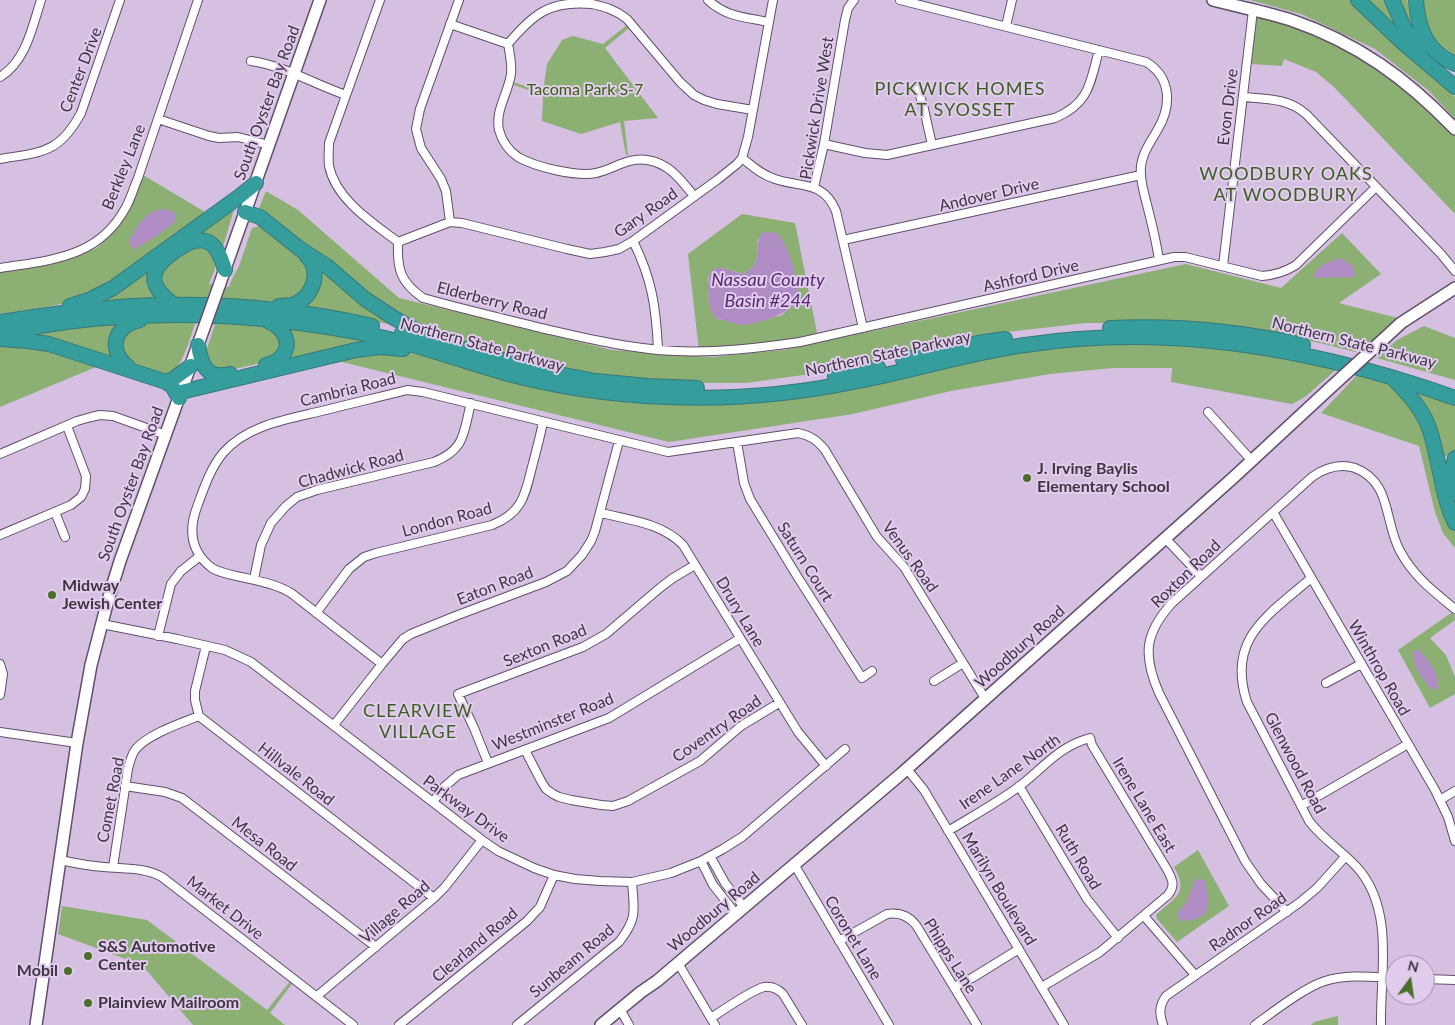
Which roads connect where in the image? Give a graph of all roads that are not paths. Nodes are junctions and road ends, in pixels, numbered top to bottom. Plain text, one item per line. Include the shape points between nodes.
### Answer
1 (42, 0) edge
2 (120, 0) edge
3 (198, 0) edge
4 (319, 0) edge
5 (380, 0) edge
6 (459, 0) edge
7 (708, 0) edge
8 (772, 0) edge
9 (900, 0) edge
10 (1012, 0) edge
11 (1213, 0) edge
12 (1358, 0) edge
13 (1392, 0) edge
14 (1416, 0) edge
15 (853, 1) edge
16 (1253, 10) junction
17 (768, 22) junction
18 (450, 24) junction
19 (1006, 26) junction
20 (508, 44) junction
21 (1099, 50) junction
22 (251, 61) dead end
23 (1455, 64) edge
24 (294, 74) junction
25 (0, 78) edge
26 (1452, 84) edge
27 (918, 89) dead end
28 (346, 95) junction
29 (1243, 97) junction
30 (752, 110) junction
31 (158, 119) junction
32 (1455, 130) edge
33 (824, 144) junction
34 (269, 145) junction
35 (932, 145) junction
36 (742, 158) junction
37 (0, 159) edge
38 (1141, 175) junction
39 (256, 183) junction
40 (814, 187) junction
41 (1376, 187) junction
42 (694, 196) junction
43 (245, 212) junction
44 (450, 222) junction
45 (843, 240) junction
46 (634, 241) junction
47 (398, 242) junction
48 (300, 249) junction
49 (1159, 260) junction
50 (1223, 266) junction
51 (0, 268) edge
52 (225, 270) junction
53 (1455, 271) edge
54 (1455, 288) edge
55 (174, 305) junction
56 (242, 307) junction
57 (44, 315) junction
58 (155, 316) junction
59 (266, 319) junction
60 (0, 322) edge
61 (863, 328) junction
62 (0, 333) edge
63 (0, 339) edge
64 (198, 344) junction
65 (658, 349) junction
66 (445, 350) junction
67 (191, 366) junction
68 (132, 370) junction
69 (1392, 377) junction
70 (166, 382) junction
71 (1455, 388) edge
72 (180, 395) junction
73 (1455, 398) edge
74 (471, 403) junction
75 (1208, 412) dead end
76 (543, 422) junction
77 (67, 426) junction
78 (166, 435) junction
79 (808, 436) joint
80 (619, 440) junction
81 (737, 442) junction
82 (0, 454) edge
83 (1455, 458) edge
84 (1252, 461) junction
85 (1455, 498) edge
86 (55, 512) junction
87 (1273, 512) junction
88 (601, 513) junction
89 (1455, 523) edge
90 (0, 535) edge
91 (65, 537) dead end
92 (1165, 538) junction
93 (200, 556) junction
94 (695, 565) junction
95 (1201, 576) junction
96 (1311, 578) junction
97 (254, 580) junction
98 (1455, 609) edge
99 (316, 612) junction
100 (102, 624) junction
101 (158, 636) junction
102 (739, 639) junction
103 (206, 646) junction
104 (963, 663) junction
105 (0, 664) edge
106 (382, 664) junction
107 (1361, 664) junction
108 (872, 671) dead end
109 (934, 681) dead end
110 (1326, 683) dead end
111 (0, 695) edge
112 (986, 700) junction
113 (779, 702) junction
114 (199, 716) junction
115 (334, 726) junction
116 (0, 732) edge
117 (1090, 738) joint
118 (77, 743) junction
119 (1408, 744) junction
120 (525, 750) junction
121 (845, 750) dead end
122 (488, 763) junction
123 (826, 766) junction
124 (907, 768) junction
125 (125, 786) junction
126 (1019, 786) junction
127 (1455, 791) edge
128 (1440, 800) junction
129 (432, 802) junction
130 (1301, 806) junction
131 (948, 831) junction
132 (482, 840) junction
133 (1455, 841) edge
134 (710, 856) junction
135 (1345, 857) junction
136 (60, 860) junction
137 (701, 861) junction
138 (794, 864) junction
139 (113, 867) junction
140 (554, 875) junction
141 (632, 882) junction
142 (434, 898) junction
143 (740, 911) junction
144 (1287, 912) junction
145 (1144, 916) junction
146 (1118, 938) junction
147 (839, 941) junction
148 (376, 948) junction
149 (1019, 949) junction
150 (678, 963) junction
151 (1195, 975) junction
152 (1382, 977) junction
153 (1385, 977) edge
154 (1435, 979) edge
155 (1455, 980) edge
156 (954, 987) junction
157 (1042, 987) junction
158 (316, 996) junction
159 (620, 1009) junction
160 (713, 1021) edge
161 (36, 1025) edge
162 (353, 1025) edge
163 (400, 1025) edge
164 (517, 1025) edge
165 (600, 1025) edge
166 (629, 1025) edge
167 (802, 1025) edge
168 (889, 1025) edge
169 (977, 1025) edge
170 (1064, 1025) edge
171 (1163, 1025) edge
172 (1256, 1025) edge
173 (1381, 1025) edge

1 - 25 street via 20,58
2 - 37 street, Center Drive via 73,129 49,148
3 - 31 street, Berkley Lane
4 - 24 main road, South Oyster Bay Road
5 - 28 street
6 - 18 street
7 - 17 street via 728,14
8 - 17 street
9 - 19 street
10 - 19 street
11 - 16 main road
12 - 26 highway
13 - 26 highway via 1415,44
14 - 23 highway via 1422,33 1445,60
15 - 33 street, Pickwick Drive West via 845,20
16 - 29 street, Evon Drive
16 - 32 main road via 1316,30 1364,54 1430,103
17 - 30 street
18 - 20 street
18 - 44 street via 416,129 420,148 446,191
19 - 21 street
20 - 30 street via 537,13 556,2 578,0 609,8 627,19 694,95
20 - 42 street via 511,74 498,121 504,142 517,156 528,162 584,174 628,161 657,162 672,171
21 - 35 street via 1088,91 1068,112 1055,118
21 - 38 street via 1146,62 1158,72 1168,92 1164,116 1144,155
22 - 24 street
24 - 28 street
24 - 34 main road, South Oyster Bay Road
27 - 35 street
28 - 47 street via 329,143 332,175 347,200
29 - 41 street via 1282,101 1301,110
29 - 50 street, Evon Drive
30 - 36 street
31 - 34 street via 209,136
31 - 51 street, Berkley Lane via 127,206 105,234 85,249 64,257
33 - 35 street via 887,154
33 - 40 street, Pickwick Drive West
34 - 39 main road, South Oyster Bay Road
36 - 40 street via 773,179
36 - 42 street, Gary Road
38 - 45 street, Andover Drive
38 - 49 street
39 - 43 main road, South Oyster Bay Road
39 - 57 highway via 113,288
40 - 45 street, Pickwick Drive West via 834,205
41 - 50 street, Ashford Drive via 1286,271 1262,276
41 - 53 street
42 - 46 street, Gary Road
43 - 48 highway via 260,217
43 - 52 main road, South Oyster Bay Road
44 - 46 street, Gary Road via 590,254 619,249
44 - 47 street
45 - 61 street, Pickwick Drive West
46 - 65 street via 651,286
47 - 65 street, Elderberry Road via 403,279 423,298 593,340
48 - 56 highway via 310,259 315,274 308,295 292,305
48 - 66 highway via 328,267 366,299
49 - 50 street, Ashford Drive via 1182,256
49 - 61 street, Ashford Drive
52 - 55 highway via 216,248 210,243 197,240 182,246 160,263 155,272 159,291
52 - 64 main road, South Oyster Bay Road, bridge
54 - 84 main road, Woodbury Road, bridge via 1401,323
55 - 56 highway, Northern State Parkway
55 - 57 highway, Northern State Parkway
56 - 66 highway, Northern State Parkway via 350,321
57 - 60 highway, Northern State Parkway
58 - 59 highway, Northern State Parkway
58 - 62 highway, Northern State Parkway via 66,322
58 - 68 highway via 130,323 116,337 119,358
59 - 64 highway via 280,329 286,340 282,358 270,364 223,376 215,375 206,369
59 - 66 highway, Northern State Parkway via 312,324
61 - 65 street, Ashford Drive via 750,349
63 - 68 highway via 49,344
64 - 67 main road, South Oyster Bay Road
66 - 69 highway, Northern State Parkway via 539,381 615,393 684,398 818,389 1026,344 1125,337 1252,345
66 - 71 highway, Northern State Parkway via 595,381 711,388 808,381 978,343 1030,335 1089,329 1171,328 1276,339 1359,359
66 - 72 highway via 370,348
67 - 70 highway
67 - 72 main road, South Oyster Bay Road
68 - 70 highway
69 - 73 highway, Northern State Parkway
69 - 89 highway via 1411,397 1427,423 1446,502
70 - 72 highway
72 - 78 main road, South Oyster Bay Road
74 - 76 street, Cambria Road
74 - 93 street, Cambria Road via 407,390 270,424 246,434 223,453 206,481 192,524 194,543
74 - 97 street, Chadwick Road via 461,441 447,457 317,490 286,506 275,516 266,532
75 - 84 street
76 - 80 street, Cambria Road
76 - 99 street, London Road via 526,494 510,515 492,525 364,557 349,569
77 - 78 street via 91,417 107,416
77 - 82 street
77 - 86 street via 86,482 81,497 72,506
78 - 100 main road, South Oyster Bay Road via 120,561
79 - 81 street, Cambria Road via 798,433
79 - 104 street, Venus Road via 826,450 878,537 904,567
80 - 81 street, Cambria Road via 668,452
80 - 88 street, Eaton Road
81 - 108 street, Saturn Court via 750,499 862,678
83 - 85 highway via 1451,486
84 - 92 main road, Woodbury Road
86 - 90 street
86 - 91 street
87 - 95 street, Roxton Road
87 - 96 street, Winthrop Road
87 - 98 street, Roxton Road via 1322,470 1342,466 1363,471 1383,495 1394,539 1409,566 1426,586
88 - 94 street, Drury Lane via 667,531 683,545
88 - 106 street, Eaton Road via 591,541 566,570 546,582 411,634 398,643
92 - 95 street
92 - 112 main road, Woodbury Road
93 - 97 street via 216,570
93 - 101 street via 171,584
94 - 102 street, Drury Lane
94 - 122 street, Sexton Road via 661,587 606,634 583,647 458,694
95 - 144 street, Roxton Road via 1162,613 1156,624 1149,645 1151,674 1245,861
96 - 107 street, Winthrop Road
96 - 130 street, Glenwood Road via 1257,628 1246,646 1241,669 1247,702
97 - 99 street via 282,588
99 - 106 street
100 - 101 street, Parkway Drive
100 - 118 main road, South Oyster Bay Road
101 - 103 street, Parkway Drive
102 - 113 street, Drury Lane
102 - 120 street, Westminster Road via 609,718
103 - 114 street via 195,691
103 - 115 street, Parkway Drive via 225,650 251,662
104 - 109 street
104 - 112 street, Venus Road
105 - 111 street via 3,674
106 - 115 street, Eaton Road
107 - 110 street
107 - 119 street, Winthrop Road
112 - 124 main road, Woodbury Road
113 - 120 street, Coventry Road via 741,726 700,761 613,806 553,794 540,781
113 - 123 street, Drury Lane
114 - 125 street, Comet Road via 140,745 130,760
114 - 142 street, Hillvale Road
115 - 129 street, Parkway Drive
116 - 118 street
117 - 126 street, Irene Lane North via 1053,756
117 - 145 street, Irene Lane East via 1173,881 1168,895
118 - 136 main road, South Oyster Bay Road
119 - 128 street, Winthrop Road
119 - 130 street
120 - 122 street, Westminster Road
121 - 123 street, Parkway Drive
122 - 129 street, Westminster Road via 458,775
123 - 134 street, Parkway Drive via 742,837
124 - 131 street, Marilyn Boulevard
124 - 138 main road, Woodbury Road
125 - 139 street, Comet Road
125 - 148 street, Mesa Road via 182,798
126 - 131 street, Irene Lane North
126 - 146 street, Ruth Road via 1087,899
127 - 128 street
128 - 133 street, Winthrop Road
129 - 132 street, Parkway Drive
130 - 135 street, Glenwood Road via 1314,827
131 - 149 street, Marilyn Boulevard
132 - 140 street, Parkway Drive via 515,860
132 - 142 street, Village Road
134 - 137 street, Parkway Drive
134 - 143 street
135 - 144 street, Radnor Road via 1317,888
135 - 152 street, Glenwood Road via 1363,875 1377,901 1383,927
136 - 139 street, Market Drive
136 - 161 main road, South Oyster Bay Road
137 - 141 street, Parkway Drive via 671,873
137 - 143 street via 713,885
138 - 143 main road, Woodbury Road
138 - 147 street, Coronet Lane
139 - 158 street, Market Drive via 155,873 162,877
140 - 141 street, Parkway Drive
140 - 163 street, Clearland Road via 540,907 526,922
141 - 164 street, Sunbeam Road via 635,905 628,931 619,942
142 - 148 street, Village Road
143 - 150 main road, Woodbury Road
144 - 151 street, Radnor Road
145 - 146 street
145 - 151 street
146 - 157 street
147 - 156 street, Phipps Lane via 887,914 906,916 916,925
147 - 168 street, Coronet Lane
148 - 158 street, Village Road
149 - 156 street
149 - 157 street, Marilyn Boulevard
150 - 159 main road, Woodbury Road
150 - 160 street
151 - 171 street, Radnor Road via 1161,1002
152 - 153 street
152 - 172 street via 1346,976 1324,981
152 - 173 street, Glenwood Road
154 - 155 street
156 - 169 street, Phipps Lane
157 - 170 street, Marilyn Boulevard
158 - 162 street, Market Drive
159 - 165 main road, Woodbury Road
159 - 166 street
160 - 167 street via 753,992 770,987 783,994

